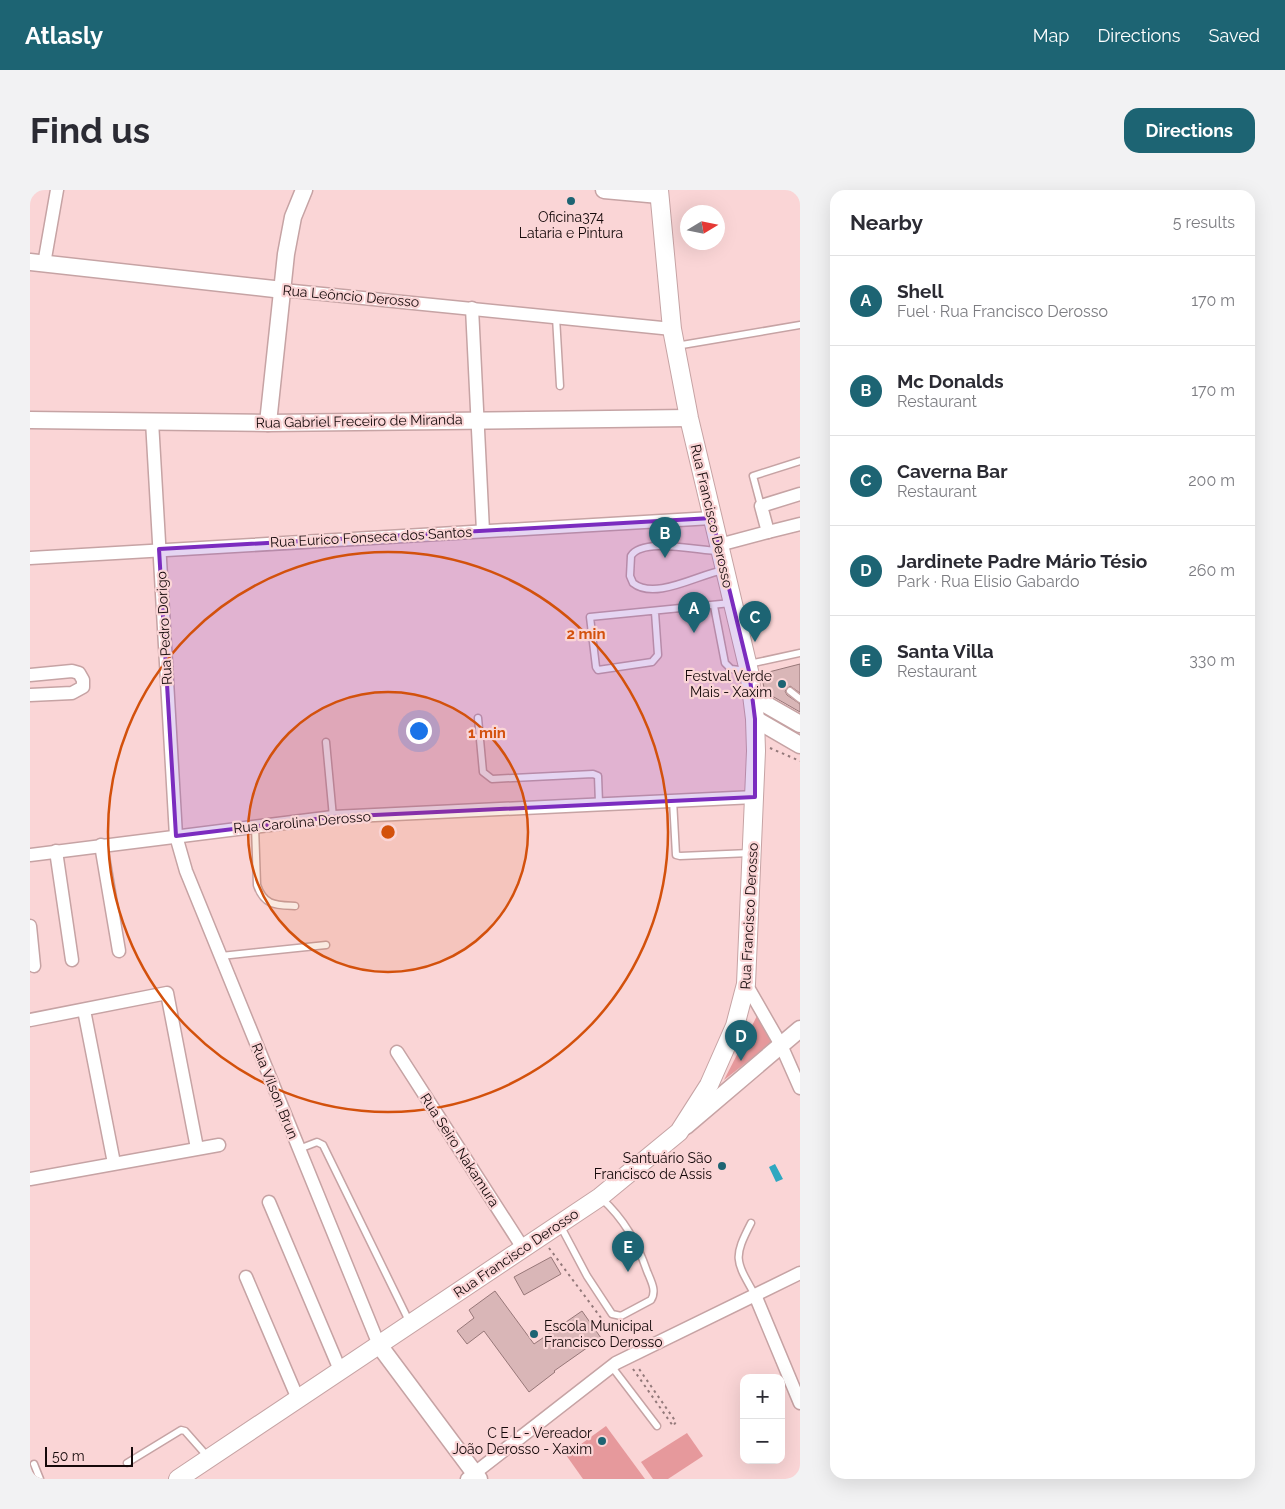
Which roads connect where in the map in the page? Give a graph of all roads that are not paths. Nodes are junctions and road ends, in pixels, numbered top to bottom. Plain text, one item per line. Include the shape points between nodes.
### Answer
1 (58, 190) edge
2 (304, 190) edge
3 (604, 190) edge
4 (663, 192) edge
5 (37, 263) edge
6 (283, 290) junction
7 (472, 308) junction
8 (556, 317) junction
9 (800, 325) edge
10 (674, 338) junction
11 (560, 386) dead end
12 (689, 418) junction
13 (477, 419) junction
14 (30, 420) edge
15 (152, 420) junction
16 (268, 423) junction
17 (800, 461) edge
18 (800, 494) edge
19 (761, 506) junction
20 (712, 518) junction
21 (800, 524) edge
22 (484, 531) junction
23 (768, 532) junction
24 (720, 548) junction
25 (159, 549) junction
26 (30, 558) edge
27 (725, 569) junction
28 (733, 603) junction
29 (714, 606) junction
30 (655, 612) junction
31 (800, 653) edge
32 (748, 668) junction
33 (30, 674) edge
34 (790, 691) dead end
35 (30, 695) edge
36 (753, 697) junction
37 (800, 699) edge
38 (478, 718) dead end
39 (755, 719) junction
40 (800, 724) edge
41 (326, 742) dead end
42 (800, 745) edge
43 (755, 797) junction
44 (673, 800) junction
45 (599, 803) junction
46 (333, 817) junction
47 (255, 826) junction
48 (176, 836) junction
49 (101, 845) junction
50 (56, 851) junction
51 (753, 853) junction
52 (30, 855) edge
53 (295, 906) dead end
54 (30, 926) edge
55 (326, 945) dead end
56 (119, 951) dead end
57 (221, 956) junction
58 (72, 960) dead end
59 (34, 966) dead end
60 (746, 984) junction
61 (84, 1010) junction
62 (30, 1020) edge
63 (800, 1029) edge
64 (782, 1045) junction
65 (397, 1052) dead end
66 (800, 1088) edge
67 (679, 1132) junction
68 (219, 1145) dead end
69 (197, 1148) junction
70 (299, 1149) junction
71 (114, 1163) junction
72 (30, 1178) edge
73 (600, 1197) junction
74 (269, 1202) dead end
75 (752, 1223) dead end
76 (560, 1224) junction
77 (523, 1248) junction
78 (800, 1273) edge
79 (246, 1277) dead end
80 (754, 1295) junction
81 (410, 1324) junction
82 (378, 1345) junction
83 (614, 1365) junction
84 (340, 1370) junction
85 (298, 1399) junction
86 (800, 1403) edge
87 (657, 1426) dead end
88 (208, 1458) junction
89 (34, 1464) dead end
90 (127, 1464) dead end
91 (474, 1477) edge
92 (40, 1479) edge
93 (178, 1479) edge

1 - 5 street
2 - 6 street via 293,217
3 - 4 street
4 - 10 main road, Rua Francisco Derosso
5 - 6 street, Rua Leôncio Derosso
6 - 7 street, Rua Leôncio Derosso
6 - 16 street
7 - 8 street, Rua Leôncio Derosso
7 - 13 street
8 - 10 street, Rua Leôncio Derosso
8 - 11 lane
9 - 10 lane
10 - 12 main road, Rua Francisco Derosso
12 - 13 street, Rua Gabriel Freceiro de Miranda
12 - 20 main road, Rua Francisco Derosso
13 - 16 street, Rua Gabriel Freceiro de Miranda
13 - 22 street
14 - 15 street, Rua Gabriel Freceiro de Miranda
15 - 16 street, Rua Gabriel Freceiro de Miranda
15 - 25 street, Rua Pedro Dorigo
17 - 19 lane via 753,476
18 - 19 street
19 - 23 street
20 - 22 street, Rua Eurico Fonseca dos Santos
20 - 24 main road, Rua Francisco Derosso
21 - 23 street
22 - 25 street, Rua Eurico Fonseca dos Santos
23 - 24 street
24 - 27 main road, Rua Francisco Derosso
24 - 27 lane via 677,546 639,549 631,556 630,576 643,588 678,586 700,575
25 - 26 street, Rua Eurico Fonseca dos Santos
25 - 48 street, Rua Pedro Dorigo
27 - 28 main road, Rua Francisco Derosso
28 - 29 lane
28 - 32 main road, Rua Francisco Derosso
29 - 30 lane
29 - 32 lane via 725,663 732,669
30 - 30 lane via 656,659 598,670 590,617
31 - 32 lane
32 - 36 main road, Rua Francisco Derosso
33 - 35 street via 72,671 79,673 83,687 72,693
34 - 37 lane
36 - 39 main road, Rua Francisco Derosso
36 - 40 street
38 - 45 lane via 486,777 593,774 598,776
39 - 42 street
39 - 43 main road, Rua Francisco Derosso
41 - 46 lane
43 - 44 street, Rua Carolina Derosso
43 - 51 main road, Rua Francisco Derosso
44 - 45 street, Rua Carolina Derosso
44 - 51 lane via 676,855
45 - 46 street, Rua Carolina Derosso
46 - 47 street, Rua Carolina Derosso
47 - 48 street, Rua Carolina Derosso
47 - 53 lane via 259,893 266,903
48 - 49 street, Rua Carolina Derosso
48 - 57 street, Rua Vilson Brun via 186,871
49 - 50 street, Rua Carolina Derosso
49 - 56 street
50 - 52 street, Rua Carolina Derosso
50 - 58 street
51 - 60 main road, Rua Francisco Derosso
54 - 59 street
55 - 57 lane
57 - 70 street, Rua Vilson Brun
60 - 64 street
60 - 67 main road, Rua Francisco Derosso via 735,1026 709,1085
61 - 62 street
61 - 69 street via 167,993
61 - 71 street
63 - 64 street
64 - 66 street
64 - 67 street
65 - 77 street, Rua Seiro Nakamura
67 - 73 main road, Rua Francisco Derosso
68 - 69 street
69 - 71 street
70 - 81 lane via 317,1142 323,1145
70 - 82 street, Rua Vilson Brun
71 - 72 street
73 - 76 main road, Rua Francisco Derosso
73 - 76 lane via 616,1212 639,1248 654,1290 651,1300 621,1316 612,1314
74 - 84 street
75 - 80 lane via 738,1249 738,1258
76 - 77 main road, Rua Francisco Derosso
77 - 81 main road, Rua Francisco Derosso
78 - 80 street
79 - 85 street
80 - 83 street
80 - 86 street
81 - 82 main road, Rua Francisco Derosso
82 - 84 main road, Rua Francisco Derosso
82 - 91 street
83 - 87 lane
83 - 91 street
84 - 85 main road, Rua Francisco Derosso
85 - 88 main road, Rua Francisco Derosso
88 - 90 lane via 181,1430
88 - 93 main road, Rua Francisco Derosso
89 - 92 lane

